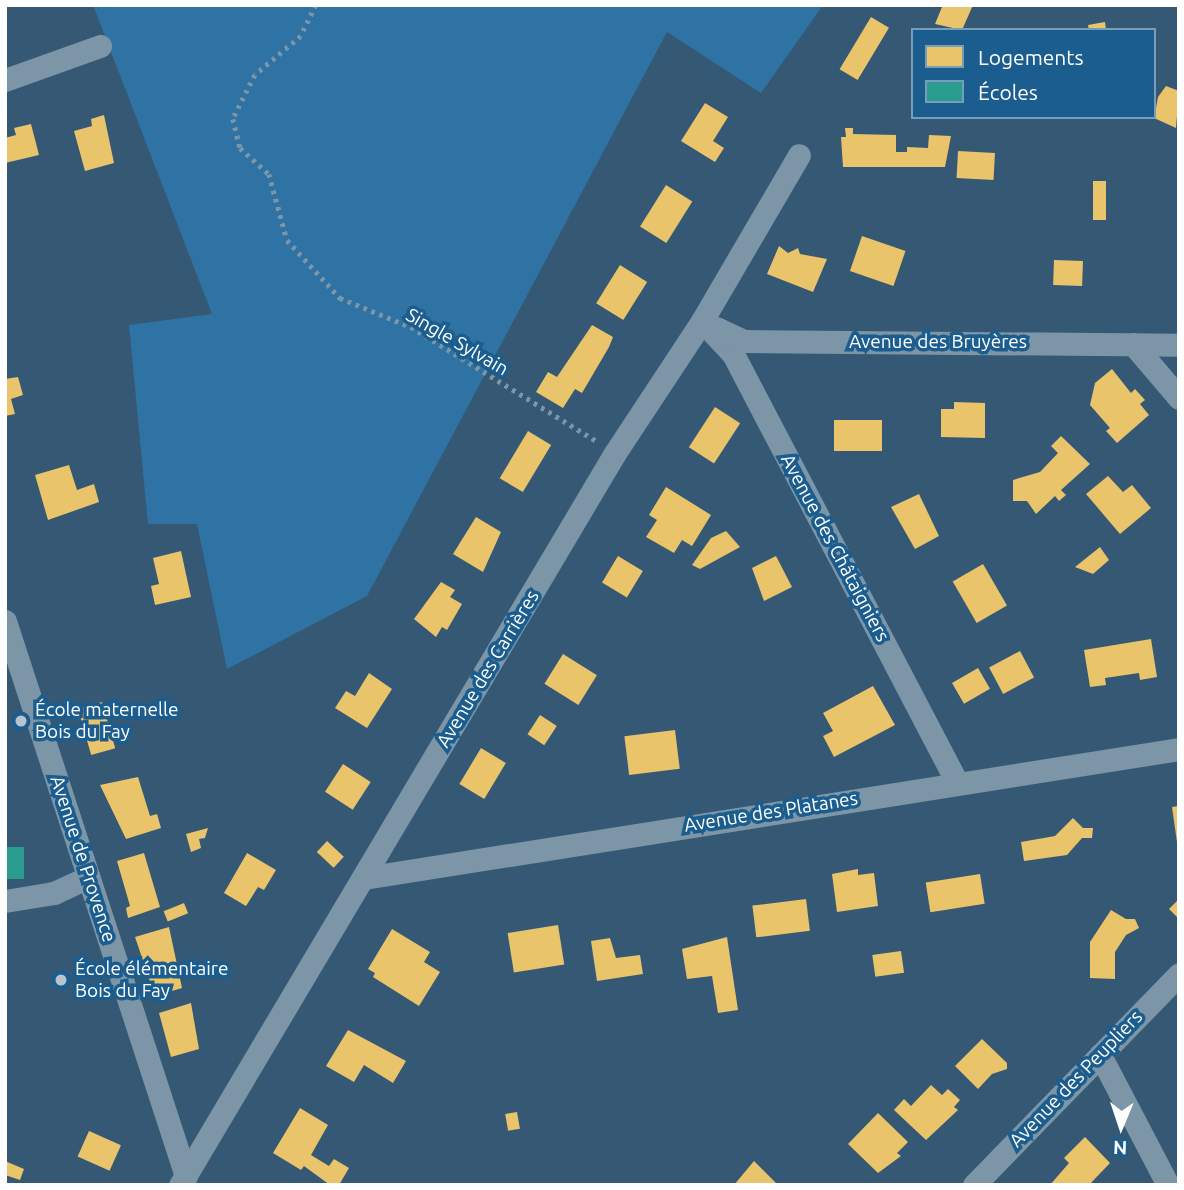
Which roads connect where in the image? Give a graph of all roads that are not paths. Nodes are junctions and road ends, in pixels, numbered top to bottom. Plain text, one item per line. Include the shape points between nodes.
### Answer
1 (100, 46) dead end
2 (5, 80) edge
3 (799, 155) dead end
4 (702, 321) junction
5 (1133, 344) junction
6 (1179, 345) edge
7 (1179, 398) edge
8 (5, 621) edge
9 (1179, 749) edge
10 (957, 782) junction
11 (89, 877) junction
12 (364, 878) junction
13 (5, 901) edge
14 (1179, 974) edge
15 (1100, 1055) junction
16 (183, 1180) edge
17 (974, 1185) edge
18 (1168, 1185) edge

1 - 2 street
3 - 4 street, Avenue des Carrières
4 - 5 street, Avenue des Bruyères via 744,341
4 - 10 street, Avenue des Châtaigniers via 733,354
4 - 12 street, Avenue des Carrières via 615,453
5 - 6 street, Avenue des Bruyères
5 - 7 street
8 - 11 street, Avenue de Provence
9 - 10 street, Avenue des Platanes
10 - 12 street, Avenue des Platanes
11 - 13 street via 54,893
11 - 16 street, Avenue de Provence
12 - 16 street, Avenue des Carrières
14 - 15 street, Avenue des Peupliers
15 - 17 street, Avenue des Peupliers
15 - 18 street

